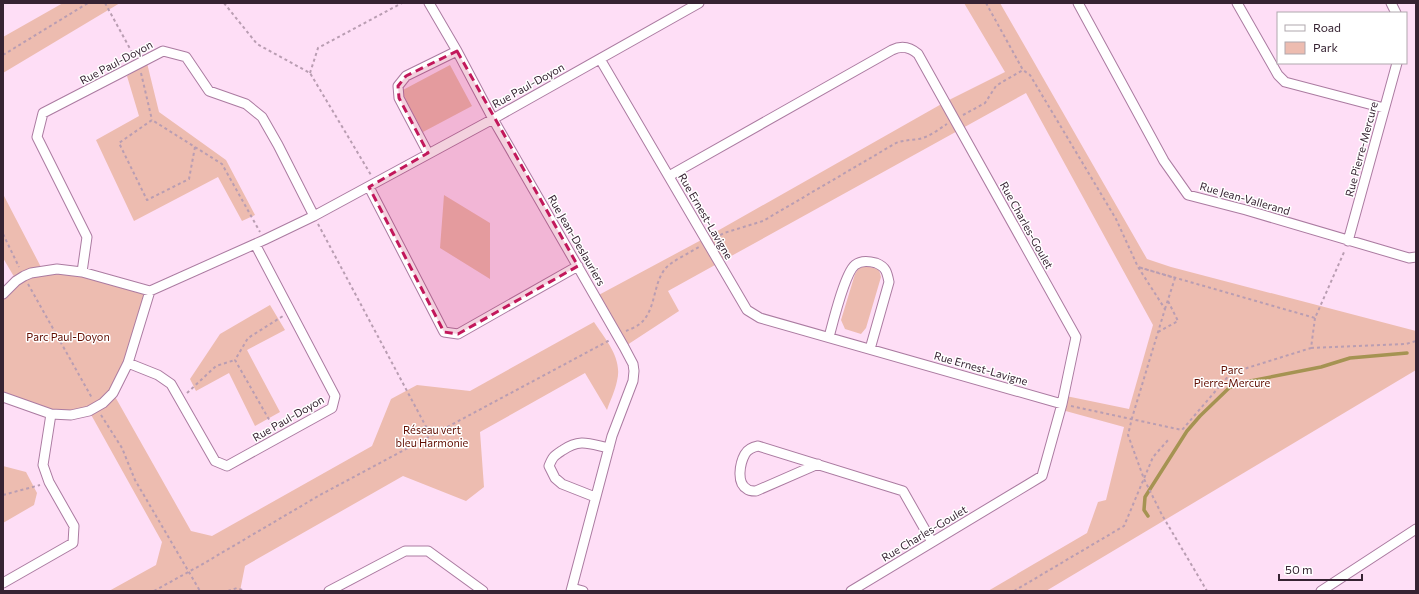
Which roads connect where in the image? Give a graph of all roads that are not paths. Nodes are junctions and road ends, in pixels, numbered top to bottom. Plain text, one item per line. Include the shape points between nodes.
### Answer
1 (429, 3) edge
2 (699, 3) edge
3 (1078, 3) edge
4 (1237, 3) edge
5 (1390, 3) edge
6 (1395, 12) edge
7 (457, 51) junction
8 (600, 59) junction
9 (1397, 64) edge
10 (1384, 108) junction
11 (493, 119) junction
12 (428, 153) junction
13 (669, 176) junction
14 (372, 185) junction
15 (314, 216) junction
16 (1348, 241) junction
17 (255, 244) junction
18 (1416, 257) edge
19 (578, 266) junction
20 (82, 272) junction
21 (150, 291) junction
22 (3, 294) edge
23 (829, 337) junction
24 (870, 349) junction
25 (128, 363) junction
26 (3, 396) edge
27 (1062, 404) junction
28 (52, 414) junction
29 (609, 448) junction
30 (818, 464) junction
31 (595, 497) junction
32 (1416, 529) edge
33 (932, 542) junction
34 (3, 583) edge
35 (571, 589) edge
36 (329, 591) edge
37 (483, 591) edge
38 (583, 591) edge
39 (851, 591) edge
40 (1321, 591) edge

1 - 7 street, Rue Jean-Deslauriers
2 - 8 street, Rue Paul-Doyon
3 - 16 street, Rue Jean-Vallerand via 1164,161 1188,195
4 - 10 street via 1278,75 1285,82
5 - 6 street
7 - 11 street, Rue Jean-Deslauriers
7 - 12 street via 406,76 398,86 399,98
8 - 11 street, Rue Paul-Doyon
8 - 13 street, Rue Ernest-Lavigne
9 - 10 street, Rue Pierre-Mercure
10 - 16 street, Rue Pierre-Mercure
11 - 12 street, Rue Paul-Doyon
11 - 19 street, Rue Jean-Deslauriers
12 - 14 street, Rue Paul-Doyon
13 - 23 street, Rue Ernest-Lavigne via 747,310 760,318
13 - 27 street, Rue Charles-Goulet via 897,47 912,49 918,54 1076,337
14 - 15 street, Rue Paul-Doyon
14 - 19 street via 444,332 458,334
15 - 17 street, Rue Paul-Doyon
15 - 20 street, Rue Paul-Doyon via 262,117 246,104 209,91 186,57 163,50 43,113 36,137 87,237
16 - 18 street, Rue Jean-Vallerand via 1408,258
17 - 21 street, Rue Paul-Doyon
17 - 25 street, Rue Paul-Doyon via 335,396 332,408 227,466 215,460 171,384 158,375
19 - 29 street, Rue Jean-Deslauriers via 630,358 634,371
20 - 21 street
20 - 22 street via 57,269 31,273 16,280
21 - 25 street
23 - 24 street, Rue Ernest-Lavigne
23 - 24 street via 848,274 856,264 863,261 874,263 884,267 889,282
24 - 27 street, Rue Ernest-Lavigne
25 - 28 street via 113,393 103,403 89,411 71,415
26 - 28 street
27 - 33 street, Rue Charles-Goulet via 1042,476
28 - 34 street via 43,465 49,482 74,526 73,543
29 - 31 street, Rue Jean-Deslauriers
29 - 31 street via 584,443 572,444 552,457 549,466 555,478 562,484
30 - 30 street via 758,446 745,454 739,474 747,490 756,491
30 - 33 street via 904,491
31 - 35 street, Rue Jean-Deslauriers
32 - 40 street
33 - 39 street, Rue Charles-Goulet
35 - 38 street
36 - 37 street via 405,551 428,551

